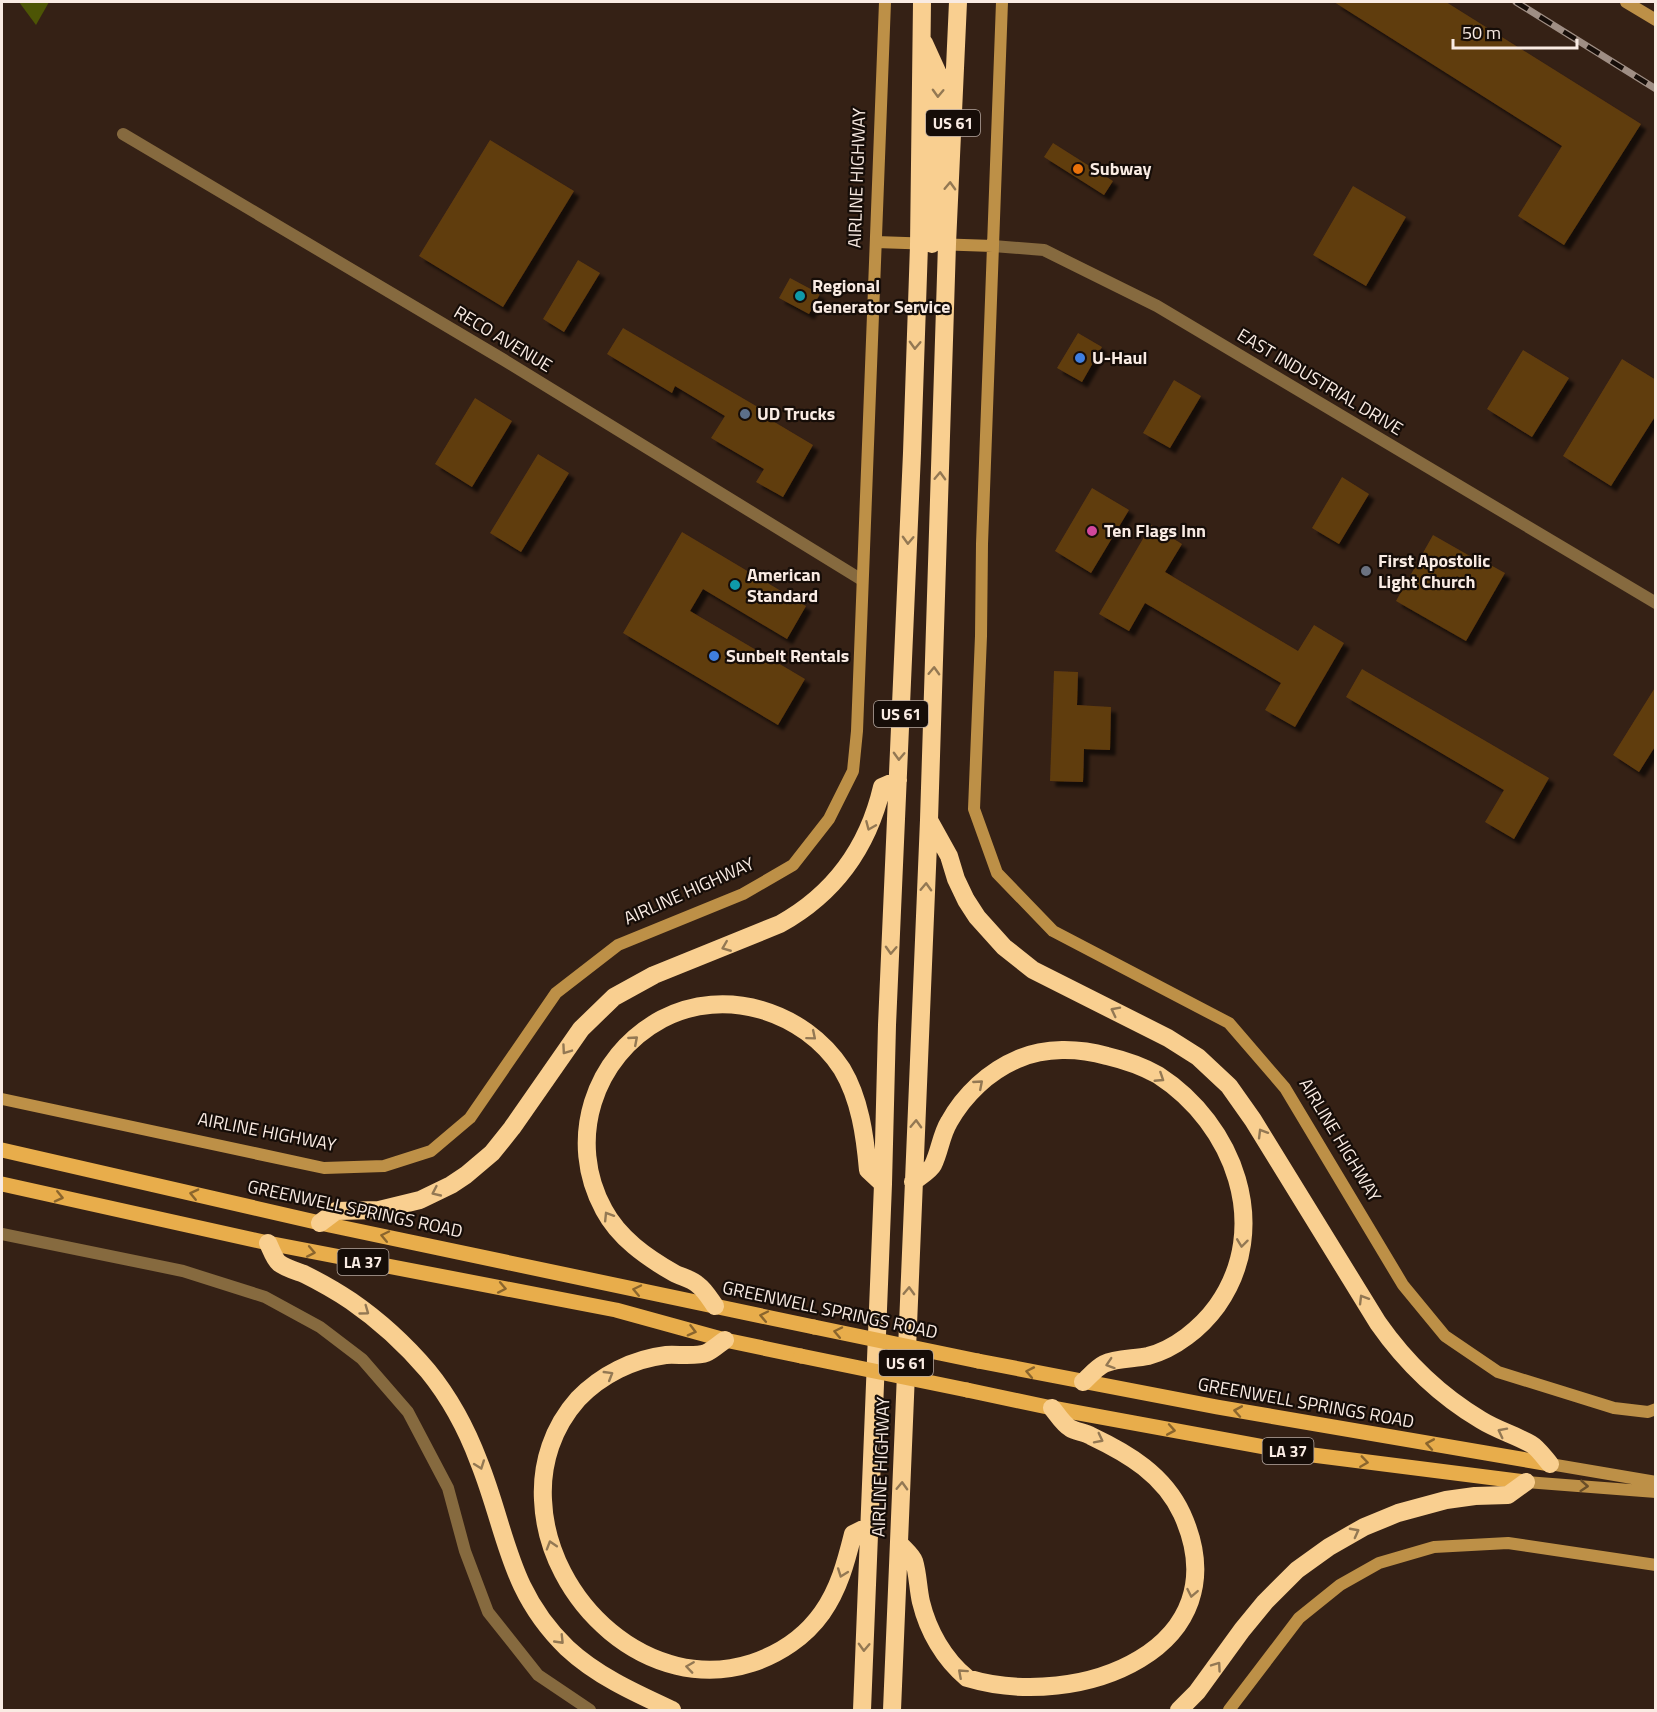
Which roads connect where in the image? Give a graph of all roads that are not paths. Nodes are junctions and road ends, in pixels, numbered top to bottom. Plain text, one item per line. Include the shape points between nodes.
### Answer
1 (885, 2) edge
2 (922, 2) edge
3 (958, 2) edge
4 (1002, 2) edge
5 (1626, 2) edge
6 (1656, 20) edge
7 (123, 134) dead end
8 (876, 242) junction
9 (933, 244) junction
10 (993, 246) junction
11 (862, 580) junction
12 (1656, 603) edge
13 (898, 780) junction
14 (929, 820) junction
15 (2, 1099) edge
16 (2, 1150) edge
17 (913, 1182) junction
18 (2, 1184) edge
19 (883, 1184) junction
20 (320, 1223) junction
21 (2, 1234) edge
22 (268, 1243) junction
23 (715, 1306) junction
24 (725, 1340) junction
25 (1083, 1382) junction
26 (1052, 1408) junction
27 (1656, 1409) edge
28 (1550, 1464) junction
29 (1526, 1482) junction
30 (1656, 1482) edge
31 (1656, 1492) edge
32 (869, 1526) junction
33 (900, 1544) junction
34 (1656, 1565) edge
35 (1153, 1671) dead end
36 (1019, 1705) dead end
37 (590, 1710) edge
38 (672, 1710) edge
39 (862, 1710) edge
40 (892, 1710) edge
41 (1179, 1710) edge
42 (1229, 1710) edge

1 - 8 street, AIRLINE HIGHWAY
2 - 9 highway, AIRLINE HIGHWAY / US 61
9 -> 3 highway, AIRLINE HIGHWAY / US 61
4 - 10 street, AIRLINE HIGHWAY
5 - 6 street
7 - 11 street, RECO AVENUE via 484,348
8 - 9 street, EAST INDUSTRIAL DRIVE
8 - 11 street, AIRLINE HIGHWAY
9 - 10 street, EAST INDUSTRIAL DRIVE
9 -> 13 highway, AIRLINE HIGHWAY / US 61
14 -> 9 highway, AIRLINE HIGHWAY / US 61
10 - 12 street, EAST INDUSTRIAL DRIVE via 1044,250 1157,306
10 - 27 street, AIRLINE HIGHWAY via 974,809 997,873 1053,931 1229,1023 1285,1088 1403,1285 1445,1336 1498,1372 1614,1407 1648,1412
11 - 15 street, AIRLINE HIGHWAY via 853,771 829,819 793,865 743,894 618,945 556,993 470,1118 431,1151 384,1166 324,1168
13 -> 19 highway, AIRLINE HIGHWAY / US 61
13 -> 20 highway via 882,787 858,851 831,886 780,924 654,975 614,997 581,1029 492,1153 466,1175 420,1200 379,1210 336,1211
17 -> 14 highway, AIRLINE HIGHWAY / US 61
28 -> 14 highway via 1532,1444 1482,1421 1448,1398 1398,1350 1241,1100 1214,1070 1168,1038 1033,970 990,933 966,900 949,856
20 -> 16 main road, GREENWELL SPRINGS ROAD / LA 37
17 -> 25 highway via 933,1166 948,1123 967,1095 998,1070 1034,1054 1071,1050 1137,1065 1165,1081 1202,1112 1217,1134 1238,1181 1244,1230 1236,1272 1217,1307 1188,1335 1150,1355 1103,1364
33 -> 17 highway, AIRLINE HIGHWAY / US 61
18 -> 22 main road, LA 37
23 -> 19 highway via 698,1284 648,1257 625,1238 603,1209 590,1176 586,1136 599,1084 620,1053 647,1028 684,1011 730,1005 768,1011 800,1026 842,1070 857,1106 868,1170
19 - 32 highway, AIRLINE HIGHWAY / US 61
23 -> 20 main road, GREENWELL SPRINGS ROAD / LA 37
21 - 37 street via 183,1271 265,1297 320,1327 362,1359 408,1413 447,1488 488,1612 538,1675
22 -> 24 main road, LA 37 via 616,1310
22 -> 38 highway via 278,1263 331,1288 370,1314 429,1373 473,1446 510,1561 545,1624 591,1667
25 -> 23 main road, GREENWELL SPRINGS ROAD / LA 37, bridge
24 - 26 main road, LA 37, bridge
32 -> 24 highway via 853,1534 839,1581 820,1616 792,1642 763,1659 710,1669 678,1665 645,1654 618,1638 589,1613 559,1568 546,1530 543,1474 559,1427 589,1389 621,1368 666,1355 705,1354
28 -> 25 main road, GREENWELL SPRINGS ROAD / LA 37
26 -> 29 main road, LA 37 via 1297,1453
26 -> 35 highway via 1068,1428 1116,1448 1150,1472 1174,1499 1182,1515 1194,1559 1194,1588 1180,1633
28 - 30 street, GREENWELL SPRINGS ROAD / LA 37
29 -> 31 street, LA 37
41 -> 29 highway via 1203,1686 1265,1602 1297,1570 1329,1547 1398,1513 1446,1500 1508,1495
32 -> 39 highway, AIRLINE HIGHWAY / US 61
36 -> 33 highway via 982,1689 945,1655 922,1604 914,1559
33 - 40 highway, AIRLINE HIGHWAY / US 61
34 - 42 street via 1508,1543 1434,1547 1379,1563 1340,1585 1299,1618

